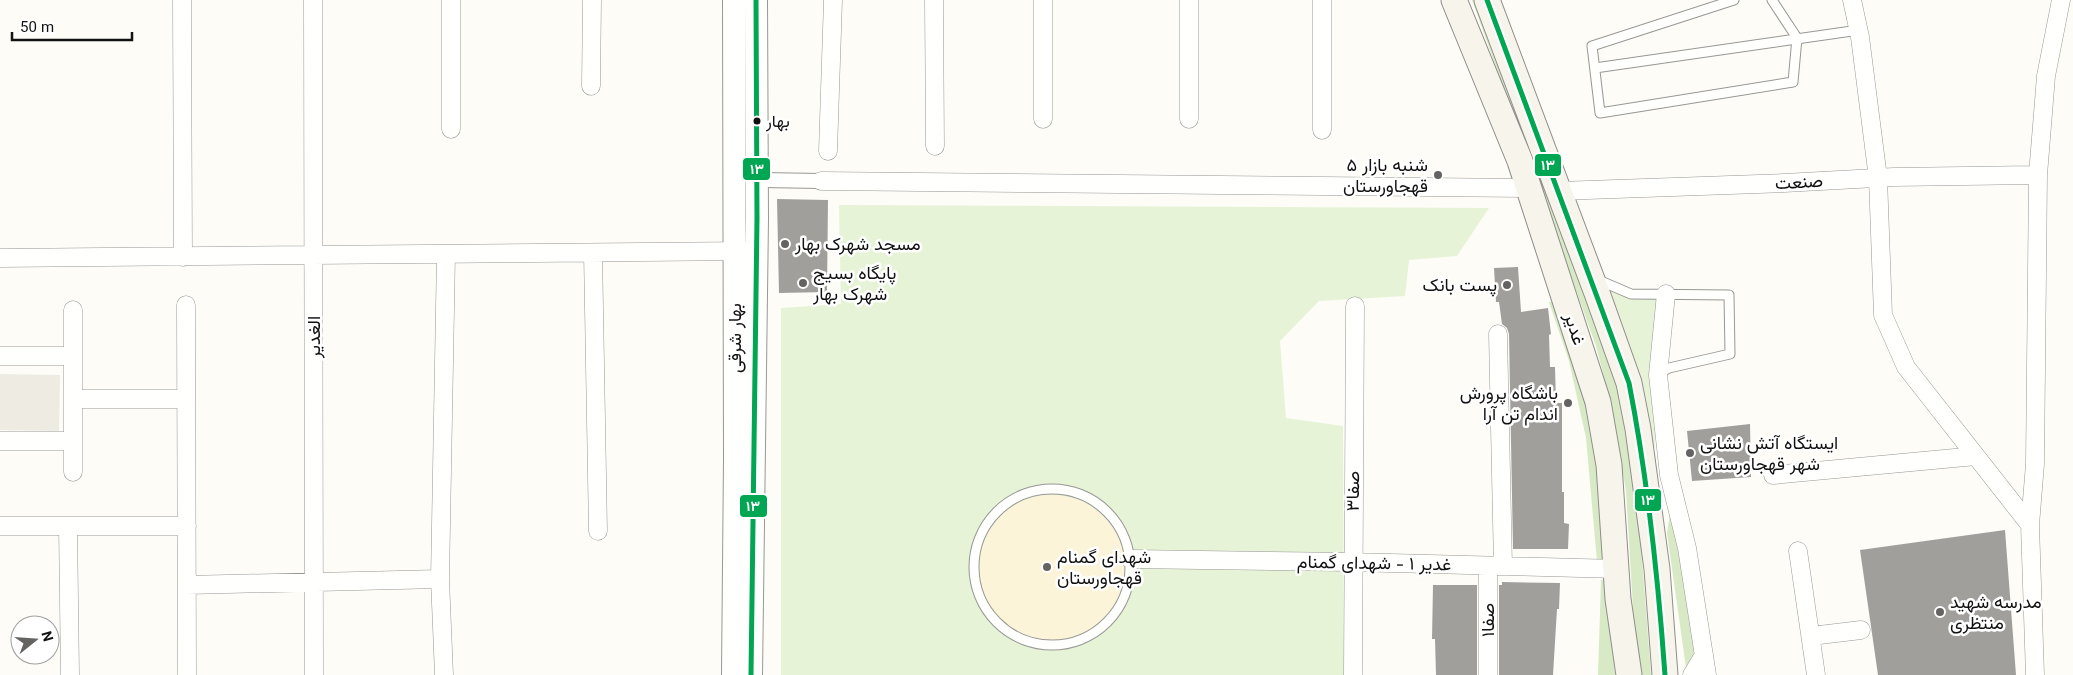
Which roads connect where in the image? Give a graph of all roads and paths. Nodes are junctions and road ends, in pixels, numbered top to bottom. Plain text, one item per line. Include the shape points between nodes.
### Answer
1 (182, 0) edge
2 (313, 0) edge
3 (451, 0) edge
4 (592, 0) edge
5 (734, 0) edge
6 (756, 0) edge
7 (833, 0) edge
8 (934, 0) edge
9 (1043, 0) edge
10 (1189, 0) edge
11 (1322, 0) edge
12 (1454, 0) edge
13 (1487, 0) edge
14 (1734, 0) edge
15 (1772, 0) edge
16 (1852, 0) edge
17 (2061, 0) edge
18 (1859, 30) junction
19 (1796, 38) junction
20 (1595, 68) junction
21 (591, 86) dead end
22 (1043, 119) dead end
23 (1189, 119) dead end
24 (452, 129) dead end
25 (1322, 130) dead end
26 (935, 146) dead end
27 (828, 151) dead end
28 (2038, 175) junction
29 (1878, 178) junction
30 (757, 180) junction
31 (821, 181) joint
32 (1529, 188) junction
33 (1559, 192) junction
34 (745, 251) junction
35 (593, 253) junction
36 (446, 254) junction
37 (314, 256) junction
38 (183, 257) junction
39 (0, 258) edge
40 (1592, 277) junction
41 (1666, 294) junction
42 (186, 305) dead end
43 (1355, 306) dead end
44 (73, 310) dead end
45 (1498, 334) dead end
46 (0, 356) edge
47 (73, 356) junction
48 (1658, 375) junction
49 (73, 399) junction
50 (186, 399) junction
51 (0, 441) edge
52 (73, 441) junction
53 (1976, 456) junction
54 (73, 472) dead end
55 (1669, 475) junction
56 (1773, 475) dead end
57 (1649, 512) junction
58 (2030, 525) junction
59 (0, 526) edge
60 (68, 526) junction
61 (187, 526) junction
62 (598, 531) dead end
63 (1798, 551) dead end
64 (1130, 559) junction
65 (1352, 562) junction
66 (1495, 566) junction
67 (1618, 569) junction
68 (440, 579) junction
69 (314, 583) junction
70 (187, 585) junction
71 (1861, 630) dead end
72 (1811, 636) junction
73 (1704, 655) junction
74 (70, 675) edge
75 (187, 675) edge
76 (314, 675) edge
77 (444, 675) edge
78 (733, 675) edge
79 (751, 675) edge
80 (1353, 675) edge
81 (1488, 675) edge
82 (1630, 675) edge
83 (1664, 675) edge
84 (1692, 675) edge
85 (1707, 675) edge
86 (1816, 675) edge
87 (2035, 675) edge

1 - 38 street
2 - 37 street, الغدیر
3 - 24 street
4 - 21 street
5 - 34 street, بهار شرقی
6 - 30 street, بهار شرقی
7 - 27 street
8 - 26 street
9 - 22 street
10 - 23 street
11 - 25 street
12 - 32 main road, غدیر
13 - 33 main road, غدیر
14 - 20 lane via 1592,46
15 - 19 lane
16 - 18 street
17 - 28 street via 2046,76
18 - 19 lane
18 - 29 street
19 - 20 lane
19 - 20 lane via 1793,82 1600,113
28 - 29 street, صنعت
28 - 58 street via 2035,464
29 - 33 street, صنعت
29 - 53 street via 1883,315 1906,367
30 - 31 street
30 - 34 street, بهار شرقی
31 - 32 street
32 - 67 main road, غدیر via 1598,402 1609,465
33 - 40 main road, غدیر
34 - 35 street
34 - 78 street, بهار شرقی via 735,458
34 - 79 street, بهار شرقی
35 - 36 street
35 - 62 street
36 - 37 street
36 - 68 street
37 - 38 street
37 - 69 street, الغدیر
38 - 39 street
40 - 41 lane via 1630,294
40 - 57 main road, غدیر via 1628,383
41 - 48 street
41 - 48 lane via 1730,295 1730,354 1669,368
42 - 50 street
43 - 65 street, صفا۳
44 - 47 street
45 - 66 street, صفا۱
46 - 47 street
47 - 49 street
48 - 55 street
49 - 50 street
49 - 52 street
50 - 61 street
51 - 52 street
52 - 54 street
53 - 56 street
53 - 58 street
55 - 57 street
55 - 73 street via 1687,548
57 - 83 main road, غدیر via 1657,569
58 - 87 street
59 - 60 street
60 - 61 street
60 - 74 street
61 - 70 street
63 - 72 street
64 - 64 lane via 1118,525 1106,511 1092,500 1058,489 1040,490 1014,499 993,516 976,548 974,566 982,602 1004,630 1020,639 1056,646 1090,636 1117,612 1127,586
64 - 65 street, غدیر ۱ - شهدای گمنام
65 - 66 street, غدیر ۱ - شهدای گمنام
65 - 80 street, صفا۳
66 - 67 street, غدیر ۱ - شهدای گمنام
66 - 81 street, صفا۱
67 - 82 main road, غدیر via 1618,598
68 - 69 street
68 - 77 street
69 - 70 street
69 - 76 street, الغدیر
70 - 75 street
71 - 72 street
72 - 86 street
73 - 84 street
73 - 85 street

